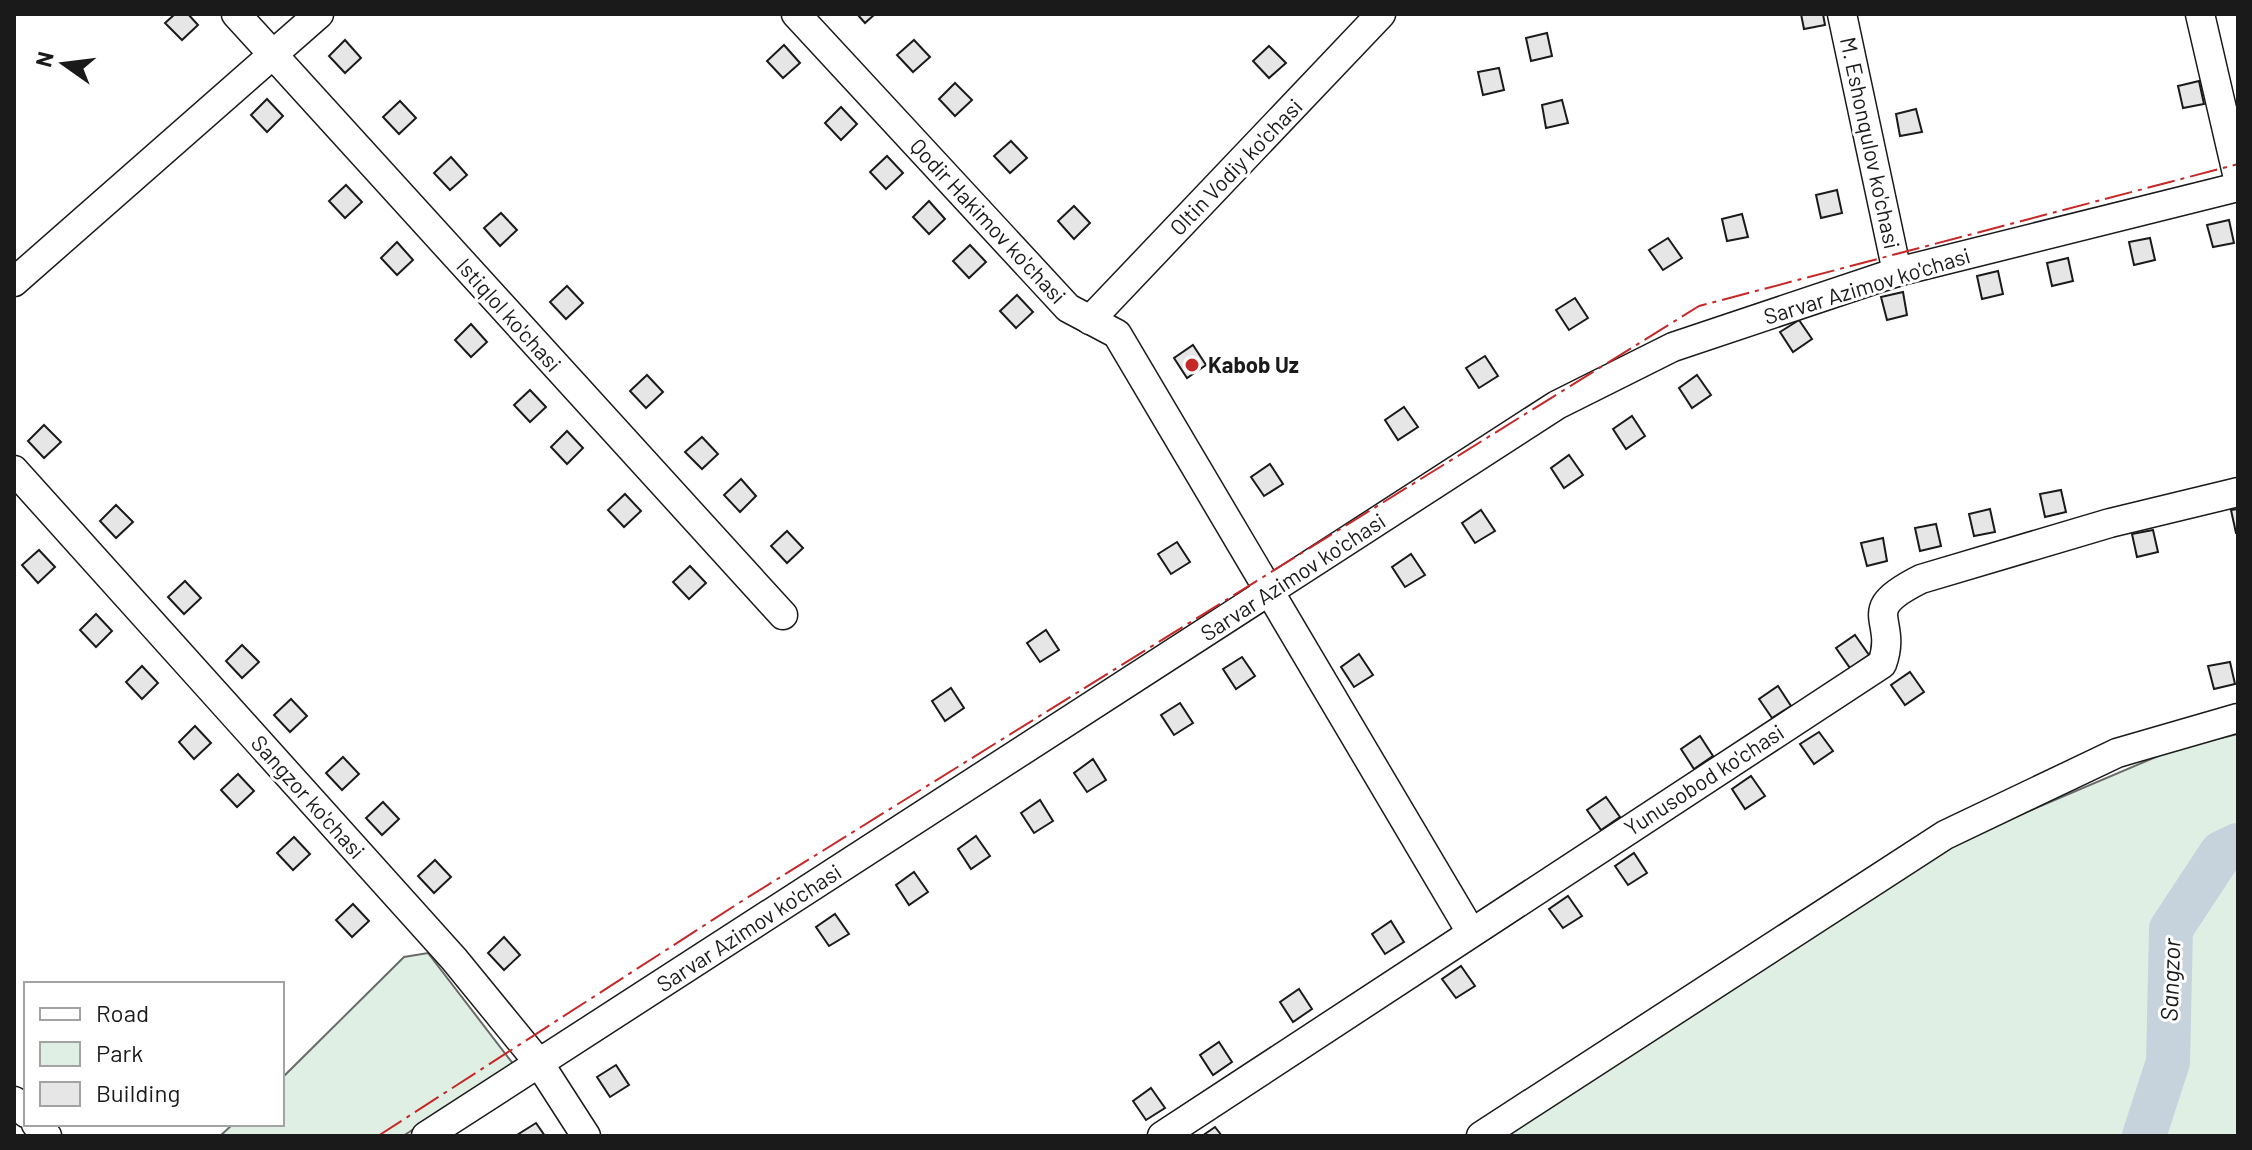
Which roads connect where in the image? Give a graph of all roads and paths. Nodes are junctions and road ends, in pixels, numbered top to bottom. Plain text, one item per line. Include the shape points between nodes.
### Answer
1 (236, 14) edge
2 (319, 14) edge
3 (796, 14) edge
4 (1381, 14) edge
5 (1842, 14) edge
6 (2200, 14) edge
7 (273, 55) junction
8 (2238, 178) edge
9 (2238, 187) edge
10 (1897, 272) junction
11 (14, 282) edge
12 (1090, 320) junction
13 (14, 470) edge
14 (2238, 492) edge
15 (1271, 591) junction
16 (783, 615) dead end
17 (2238, 718) edge
18 (1471, 932) junction
19 (539, 1063) junction
20 (426, 1136) edge
21 (586, 1136) edge
22 (1162, 1136) edge
23 (1481, 1136) edge

1 - 7 street, Istiqlol ko'chasi
2 - 7 street
3 - 12 street, Qodir Hakimov ko'chasi via 1068,308
4 - 12 street, Oltin Vodiy ko'chasi
5 - 10 street, M. Eshonqulov ko'chasi
6 - 8 street
7 - 11 street
7 - 16 street, Istiqlol ko'chasi
9 - 10 street, Sarvar Azimov ko'chasi
10 - 15 street, Sarvar Azimov ko'chasi via 1673,347 1557,405
12 - 15 street, Qodir Hakimov ko'chasi via 1117,334
13 - 19 street, Sangzor ko'chasi via 454,959
14 - 18 street, Yunusobod ko'chasi via 1921,579 1892,594 1881,609 1886,654 1882,664
15 - 18 street, Qodir Hakimov ko'chasi
15 - 19 street, Sarvar Azimov ko'chasi
17 - 23 street via 2117,753 1945,835
18 - 22 street, Yunusobod ko'chasi
19 - 20 street, Sarvar Azimov ko'chasi
19 - 21 street, Sangzor ko'chasi

